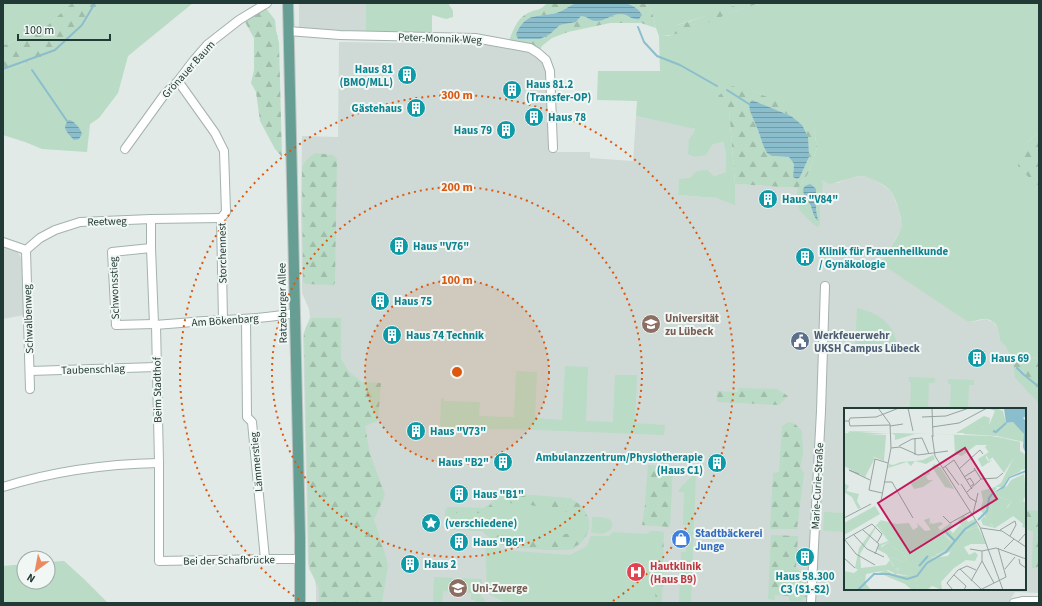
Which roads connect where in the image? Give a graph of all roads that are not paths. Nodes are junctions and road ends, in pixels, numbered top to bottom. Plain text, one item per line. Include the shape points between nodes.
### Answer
1 (267, 3) edge
2 (288, 3) edge
3 (288, 31) junction
4 (178, 81) junction
5 (553, 148) dead end
6 (125, 149) dead end
7 (221, 218) junction
8 (151, 219) junction
9 (3, 242) edge
10 (151, 248) junction
11 (26, 250) junction
12 (825, 286) dead end
13 (294, 313) junction
14 (246, 319) junction
15 (223, 320) junction
16 (155, 324) junction
17 (156, 367) junction
18 (30, 371) junction
19 (30, 389) dead end
20 (159, 463) junction
21 (3, 487) edge
22 (265, 559) junction
23 (300, 559) junction
24 (159, 561) joint
25 (1039, 601) edge
26 (300, 603) edge
27 (811, 603) edge
28 (1014, 603) edge

1 - 4 street, Grönauer Baum via 239,20 207,45
2 - 3 main road, Ratzeburger Allee
3 - 5 street, Peter-Monnik-Weg via 475,38 530,48 546,60 550,71
3 - 13 main road, Ratzeburger Allee
4 - 6 street, Grönauer Baum via 164,95
4 - 7 street, Storchennest via 215,133 224,151 226,212
7 - 8 street, Reetweg
7 - 15 street, Storchennest
8 - 10 street, Beim Stadthof
8 - 11 street, Reetweg via 80,222 55,230
9 - 11 street
10 - 16 street, Beim Stadthof
10 - 16 street, Schwonsstieg via 112,252 116,324
11 - 18 street, Schwalbenweg
12 - 27 street, Marie-Curie-Straße
13 - 14 street, Am Bökenbarg
13 - 23 main road, Ratzeburger Allee
14 - 15 street, Am Bökenbarg
14 - 22 street, Lämmerstieg via 247,417 252,422
15 - 16 street, Am Bökenbarg
16 - 17 street, Beim Stadthof
17 - 18 street, Taubenschlag
17 - 20 street, Beim Stadthof
18 - 19 street, Schwalbenweg
20 - 21 street via 88,467 28,479
20 - 24 street, Beim Stadthof
22 - 23 street, Bei der Schafbrücke
22 - 24 street, Bei der Schafbrücke
23 - 26 main road, Ratzeburger Allee
25 - 28 street

